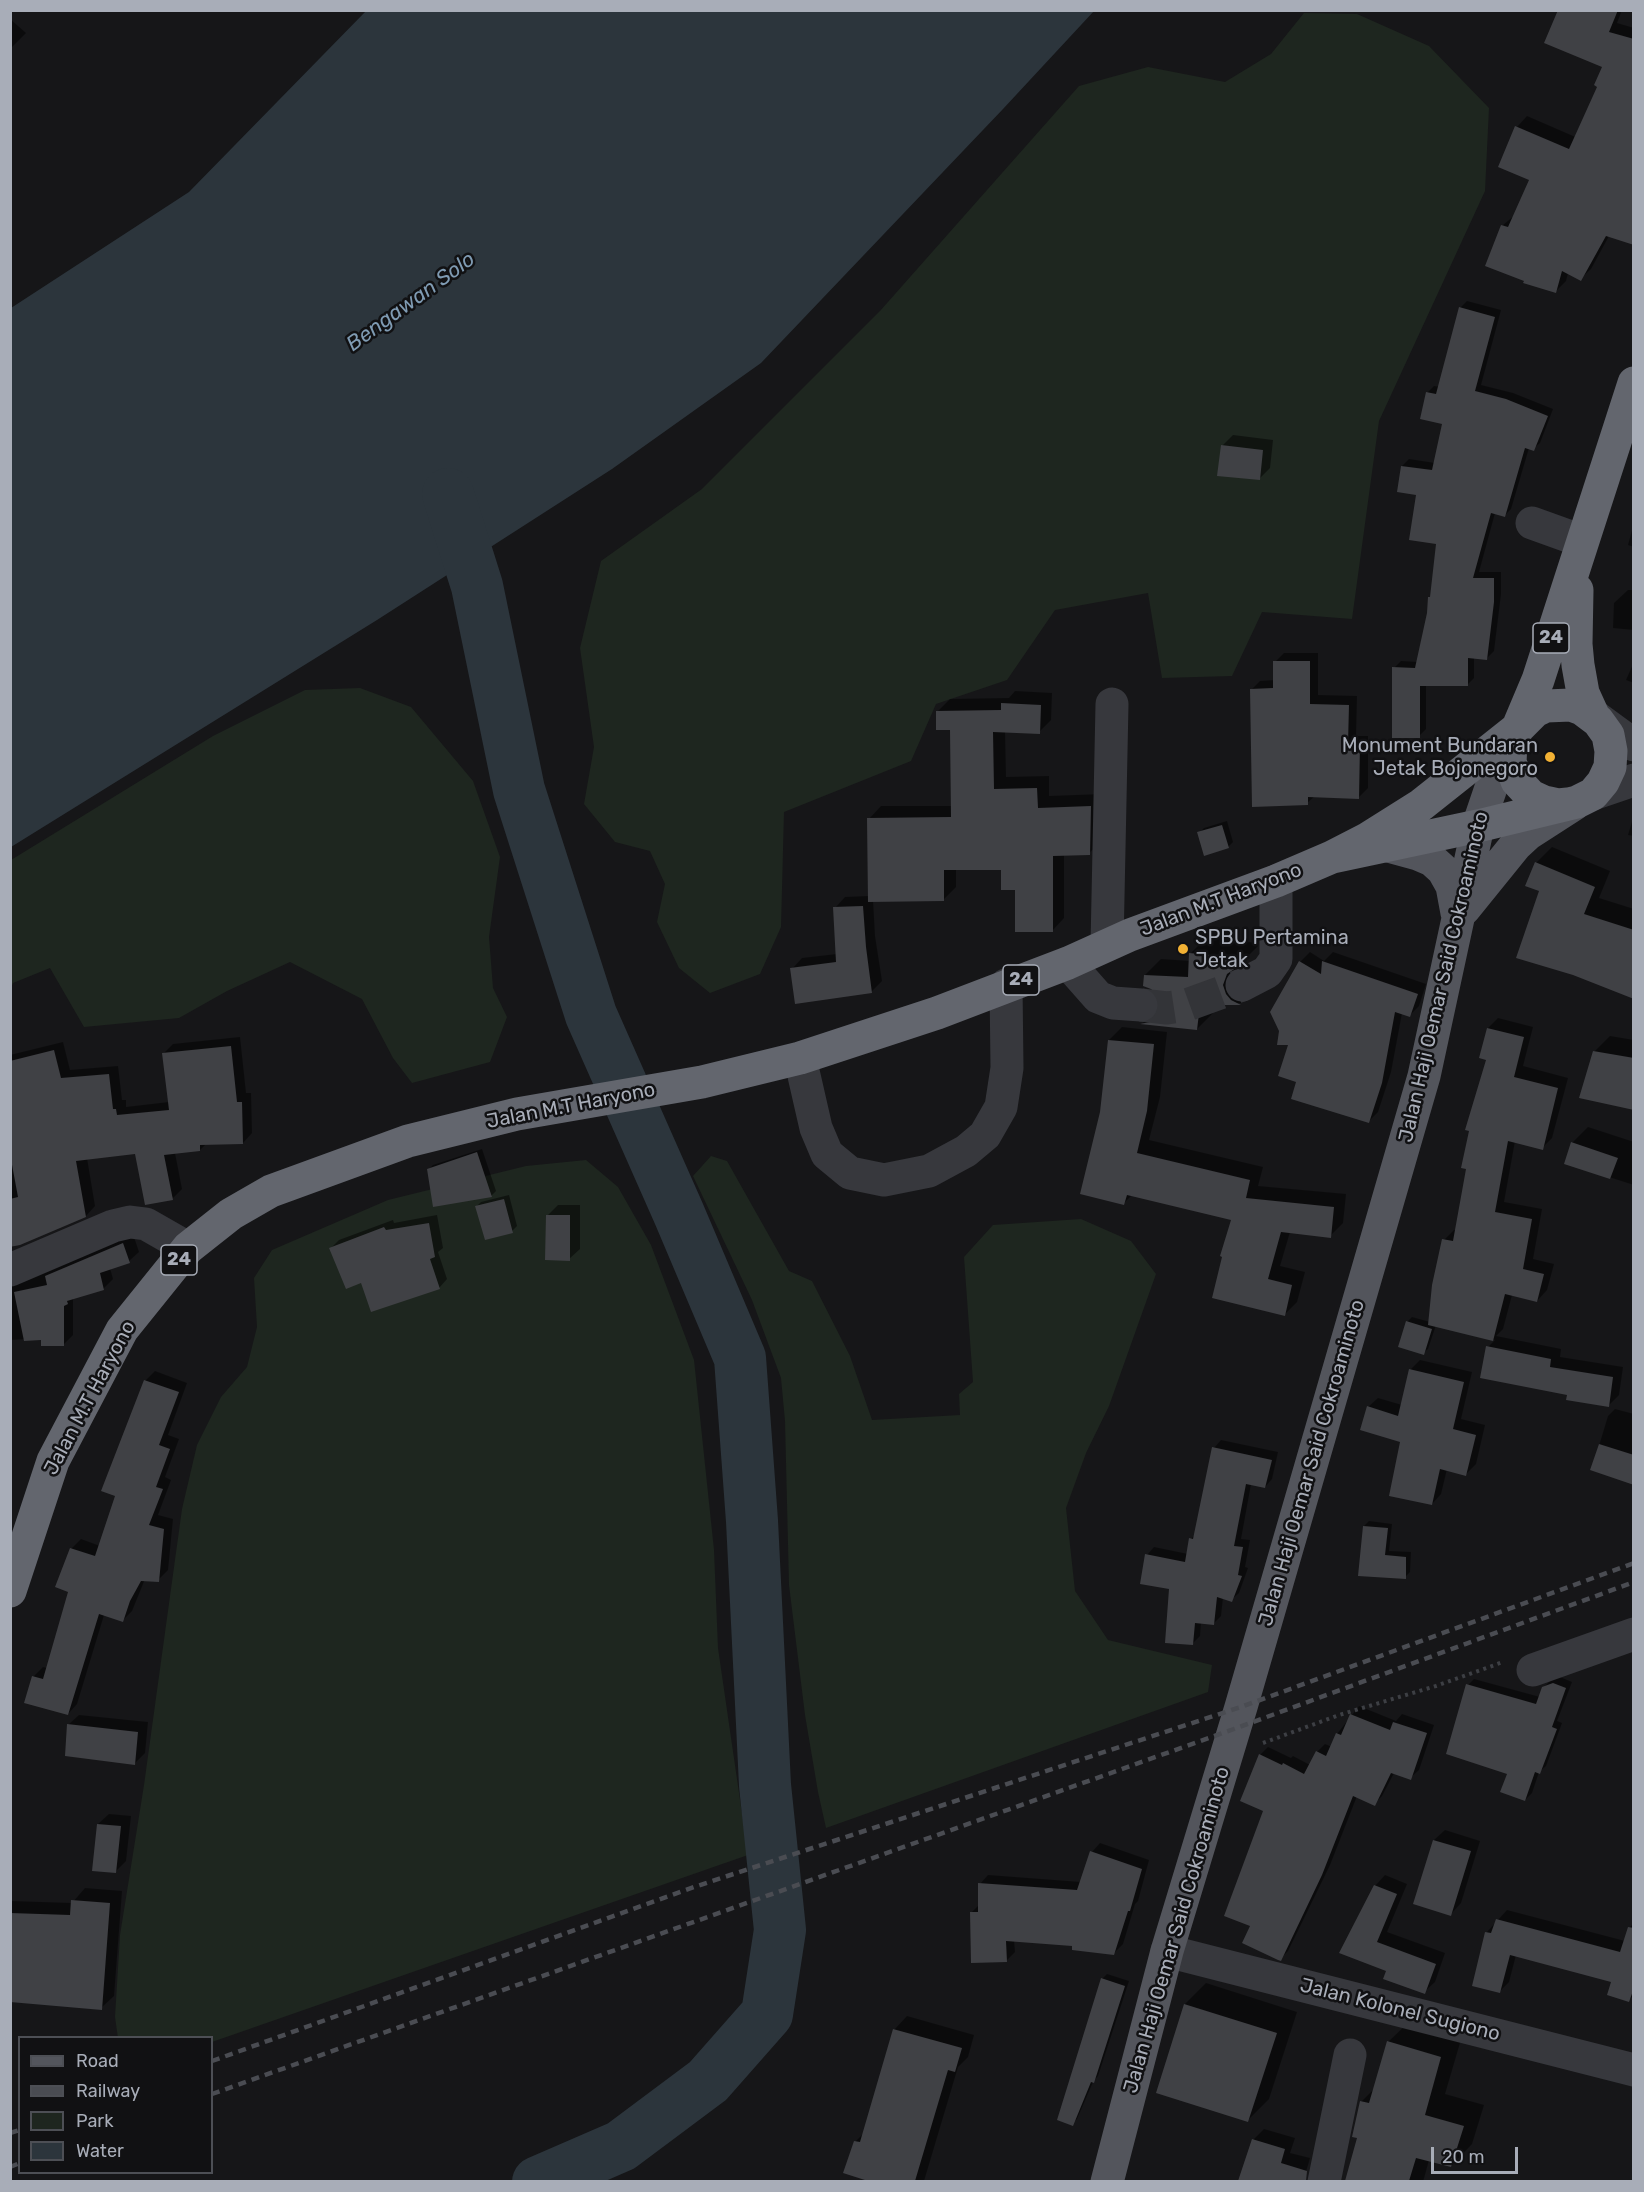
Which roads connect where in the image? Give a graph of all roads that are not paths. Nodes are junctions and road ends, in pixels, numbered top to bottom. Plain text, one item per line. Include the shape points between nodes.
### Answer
1 (1634, 384) edge
2 (1532, 523) dead end
3 (1582, 544) junction
4 (1112, 704) dead end
5 (1593, 715) junction
6 (1514, 736) junction
7 (1634, 745) edge
8 (1634, 780) edge
9 (1585, 798) junction
10 (1478, 826) junction
11 (1385, 844) junction
12 (1332, 857) junction
13 (1276, 881) junction
14 (1458, 918) junction
15 (1107, 945) junction
16 (1068, 963) junction
17 (1006, 985) junction
18 (1242, 985) tunnel mouth
19 (1141, 1005) tunnel mouth
20 (800, 1058) junction
21 (188, 1248) junction
22 (10, 1270) edge
23 (10, 1591) edge
24 (1634, 1634) edge
25 (1520, 1665) road end
26 (1167, 1951) junction
27 (1350, 2055) dead end
28 (1634, 2070) edge
29 (1107, 2181) edge
30 (1324, 2181) edge

1 - 3 highway, 24
2 - 3 street
3 - 5 highway, 24 via 1576,644 1583,693
3 - 6 highway, 24 via 1538,680
4 - 15 street
5 - 6 highway via 1571,705 1552,705 1535,711
5 - 7 street
5 - 9 highway, 24 via 1608,735 1610,767 1603,782
6 - 9 highway via 1510,762 1517,781 1531,796 1558,805
6 - 10 main road, Jalan Haji Oemar Said Cokroaminoto via 1492,782
6 - 12 highway, 24 via 1421,805
8 - 9 street
9 - 10 highway, 24
9 - 14 main road via 1515,846
10 - 11 highway, 24
10 - 14 main road, Jalan Haji Oemar Said Cokroaminoto
11 - 12 highway, 24
11 - 14 main road via 1432,860 1443,870 1452,886
12 - 13 highway, Jalan M.T Haryono / 24
13 - 15 highway, Jalan M.T Haryono / 24
13 - 18 street via 1276,959 1267,972
14 - 26 main road, Jalan Haji Oemar Said Cokroaminoto via 1424,1076
15 - 16 highway, Jalan M.T Haryono / 24
16 - 17 highway, Jalan M.T Haryono / 24
16 - 19 street via 1098,997 1113,1003
17 - 20 highway, Jalan M.T Haryono / 24 via 937,1014
17 - 20 street via 1007,1068 1001,1107 985,1135 966,1151 929,1171 884,1180 850,1173 827,1154 816,1128
20 - 21 highway, Jalan M.T Haryono / 24 via 702,1082 517,1114 408,1141 271,1191 231,1214
21 - 22 street via 146,1224 130,1222
21 - 23 highway, Jalan M.T Haryono / 24 via 122,1329 54,1461
24 - 25 street
26 - 28 street, Jalan Kolonel Sugiono
26 - 29 main road, Jalan Haji Oemar Said Cokroaminoto
27 - 30 street

